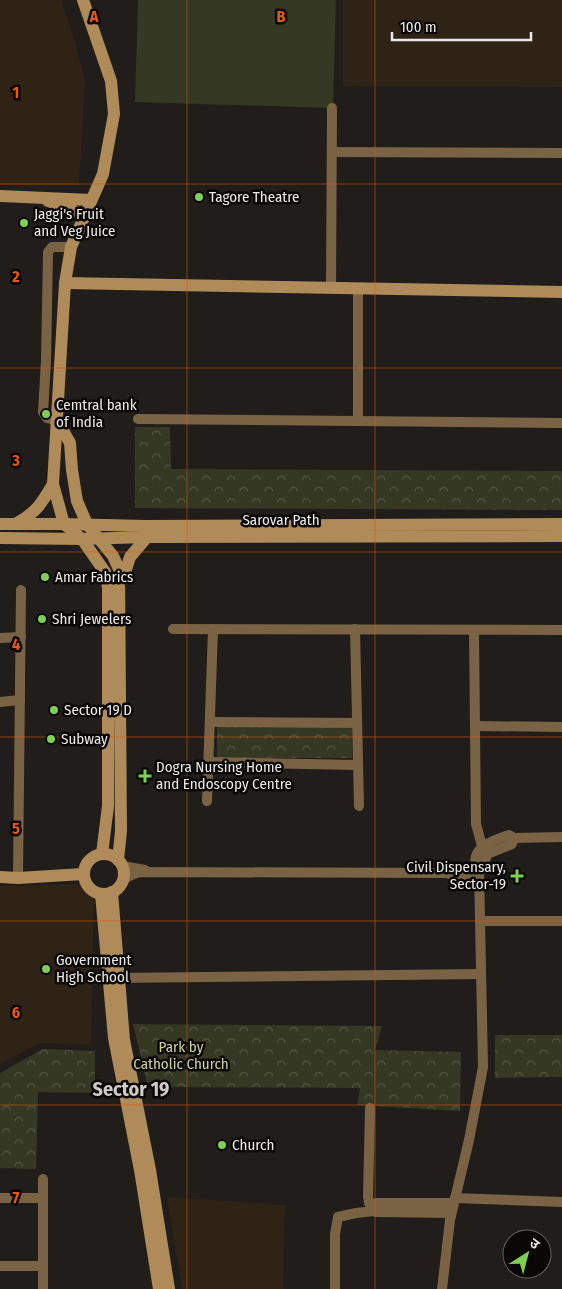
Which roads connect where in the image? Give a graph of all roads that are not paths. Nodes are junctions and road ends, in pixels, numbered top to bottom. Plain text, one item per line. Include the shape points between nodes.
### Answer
1 (83, 0) edge
2 (332, 108) dead end
3 (332, 152) junction
4 (562, 153) edge
5 (0, 196) edge
6 (34, 196) junction
7 (91, 200) junction
8 (85, 215) junction
9 (71, 247) junction
10 (65, 283) junction
11 (331, 288) junction
12 (358, 288) junction
13 (562, 292) edge
14 (138, 419) dead end
15 (57, 420) junction
16 (358, 421) junction
17 (562, 423) edge
18 (53, 484) junction
19 (0, 524) edge
20 (15, 524) junction
21 (64, 524) junction
22 (87, 524) junction
23 (562, 524) edge
24 (562, 536) edge
25 (147, 537) junction
26 (0, 538) edge
27 (82, 539) junction
28 (100, 539) junction
29 (120, 589) junction
30 (21, 590) dead end
31 (173, 629) dead end
32 (213, 629) junction
33 (113, 630) junction
34 (355, 630) junction
35 (474, 630) junction
36 (562, 630) edge
37 (21, 637) junction
38 (0, 638) edge
39 (20, 700) junction
40 (0, 702) edge
41 (210, 722) junction
42 (357, 723) junction
43 (476, 726) junction
44 (562, 727) edge
45 (209, 762) junction
46 (358, 765) junction
47 (208, 801) dead end
48 (114, 806) junction
49 (359, 806) dead end
50 (562, 836) edge
51 (485, 850) junction
52 (102, 854) junction
53 (120, 863) junction
54 (156, 872) junction
55 (477, 872) junction
56 (83, 874) junction
57 (0, 877) edge
58 (18, 878) junction
59 (123, 880) junction
60 (106, 893) junction
61 (480, 921) junction
62 (562, 921) edge
63 (481, 974) junction
64 (114, 978) junction
65 (370, 1108) dead end
66 (43, 1179) dead end
67 (0, 1198) edge
68 (43, 1198) junction
69 (562, 1202) edge
70 (453, 1205) junction
71 (373, 1209) junction
72 (0, 1266) edge
73 (43, 1266) junction
74 (43, 1289) edge
75 (159, 1289) edge
76 (169, 1289) edge
77 (335, 1289) edge
78 (442, 1289) edge

1 - 7 street via 111,81 114,114 103,174
2 - 3 street
3 - 4 street
3 - 11 street
5 - 6 street
6 - 7 street
6 - 8 street
7 - 8 street
8 - 9 street
9 - 10 street
9 - 15 street via 52,247 48,252 43,412 47,418
10 - 11 street
10 - 15 street
11 - 12 street
12 - 13 street
12 - 16 street
14 - 16 street
15 - 18 street
15 - 22 street via 70,443 77,501
16 - 17 street
18 - 20 street via 32,515
18 - 21 street
19 - 20 street, Sarovar Path
20 - 21 street, Sarovar Path
21 - 22 street, Sarovar Path
21 - 27 street
22 - 23 street, Sarovar Path
22 - 28 street
24 - 25 street, Sarovar Path
25 - 28 street, Sarovar Path
25 - 29 street via 130,557
26 - 27 street, Sarovar Path
27 - 28 street, Sarovar Path
27 - 33 street via 105,572
28 - 29 street via 119,569
29 - 33 street
30 - 37 street
31 - 32 street
32 - 34 street
32 - 41 street
33 - 48 street
34 - 35 street
34 - 42 street
35 - 36 street
35 - 43 street
37 - 38 street
37 - 39 street
39 - 40 street
39 - 58 street
41 - 42 street
41 - 45 street
42 - 46 street
43 - 44 street
43 - 51 street via 476,824
45 - 46 street
45 - 47 street
46 - 49 street
48 - 52 street
48 - 53 street via 121,831
50 - 51 street via 514,838 509,835 492,840
51 - 55 street via 478,853
52 - 53 street via 113,856
52 - 56 street via 89,860
53 - 54 street
53 - 59 street
54 - 55 street via 448,872 452,868
54 - 59 street via 139,872
55 - 61 street
56 - 58 street
56 - 60 street via 94,892
57 - 58 street
59 - 60 street via 118,888
60 - 64 street
61 - 62 street
61 - 63 street
63 - 64 street
63 - 70 street via 483,1068
64 - 75 street via 114,1038
64 - 76 street
65 - 71 street via 368,1196
66 - 68 street
67 - 68 street
68 - 73 street
69 - 70 street
70 - 71 street via 376,1203
70 - 78 street
71 - 77 street via 338,1217
72 - 73 street
73 - 74 street

